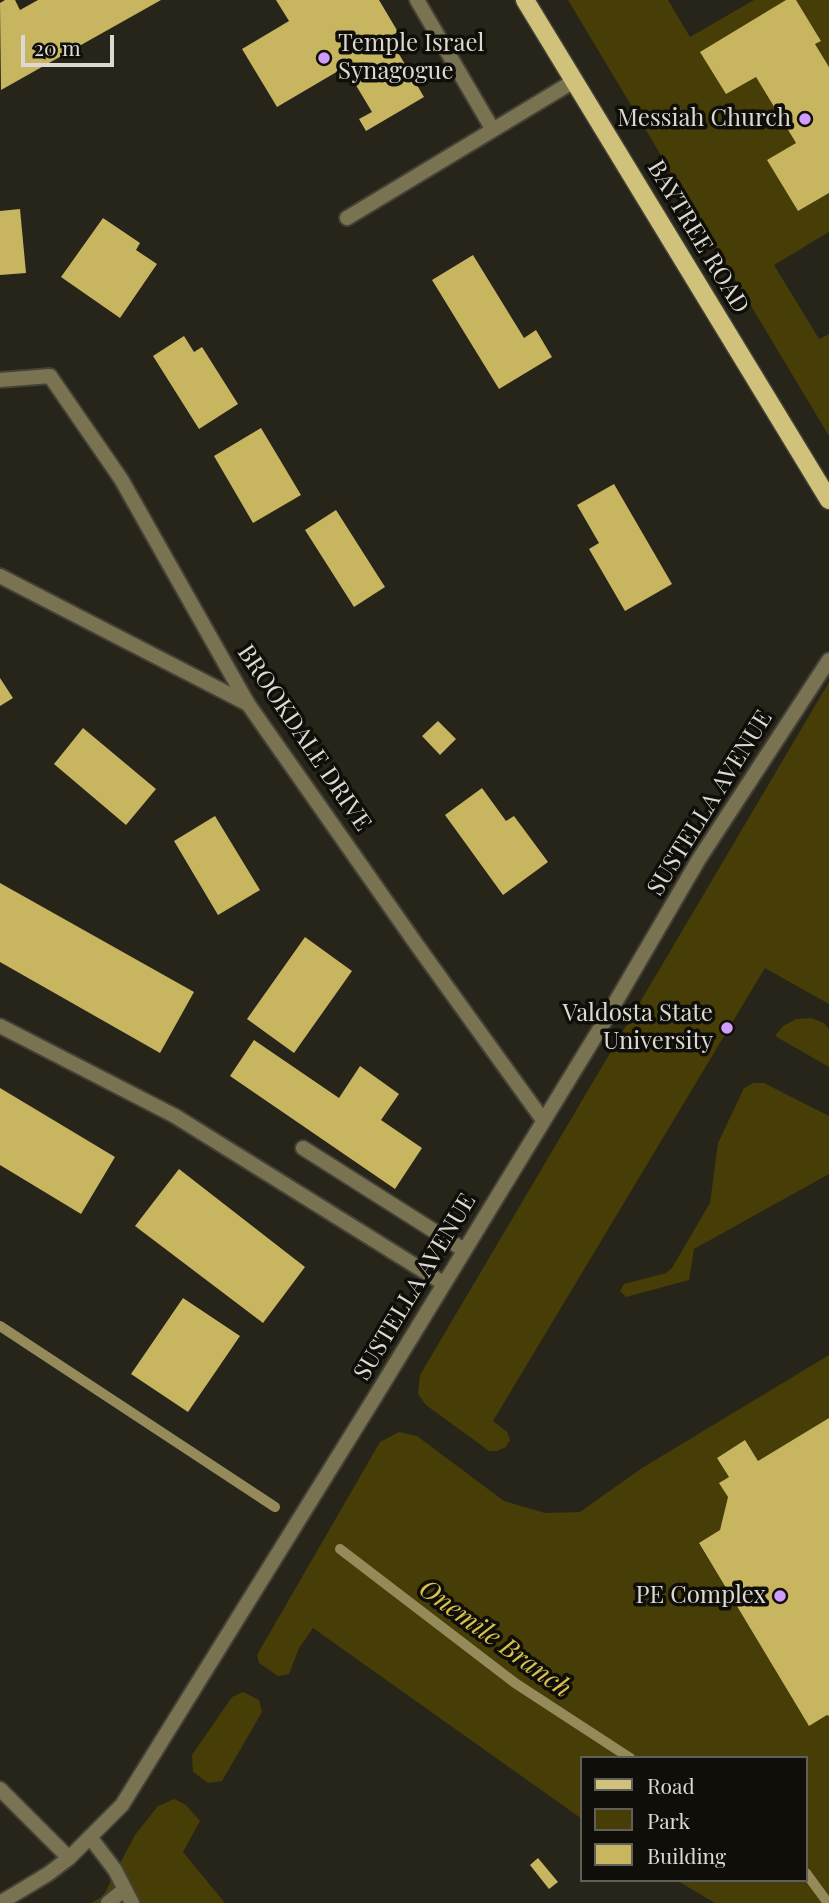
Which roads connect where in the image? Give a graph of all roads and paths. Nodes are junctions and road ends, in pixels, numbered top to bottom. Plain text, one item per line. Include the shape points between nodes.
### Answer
1 (418, 0) edge
2 (525, 0) edge
3 (574, 81) junction
4 (493, 130) junction
5 (347, 218) dead end
6 (0, 380) edge
7 (829, 500) edge
8 (0, 576) edge
9 (829, 660) edge
10 (248, 704) junction
11 (0, 1026) edge
12 (543, 1120) junction
13 (303, 1148) dead end
14 (464, 1250) junction
15 (443, 1283) junction
16 (0, 1789) edge
17 (90, 1837) junction
18 (69, 1858) junction
19 (125, 1889) junction
20 (0, 1903) edge
21 (108, 1903) edge
22 (132, 1903) edge

1 - 4 street
2 - 3 main road, BAYTREE ROAD
3 - 4 street
3 - 7 main road, BAYTREE ROAD
4 - 5 street
6 - 10 street, BROOKDALE DRIVE via 50,376 121,480
8 - 10 street
9 - 12 street, SUSTELLA AVENUE via 699,859
10 - 12 street, BROOKDALE DRIVE
11 - 15 street via 175,1116
12 - 14 street, SUSTELLA AVENUE
13 - 14 street
14 - 15 street, SUSTELLA AVENUE
15 - 17 street, SUSTELLA AVENUE via 122,1805
16 - 18 street
17 - 18 street, SUSTELLA AVENUE
17 - 19 street
18 - 20 street, SUSTELLA AVENUE
19 - 21 street
19 - 22 street

